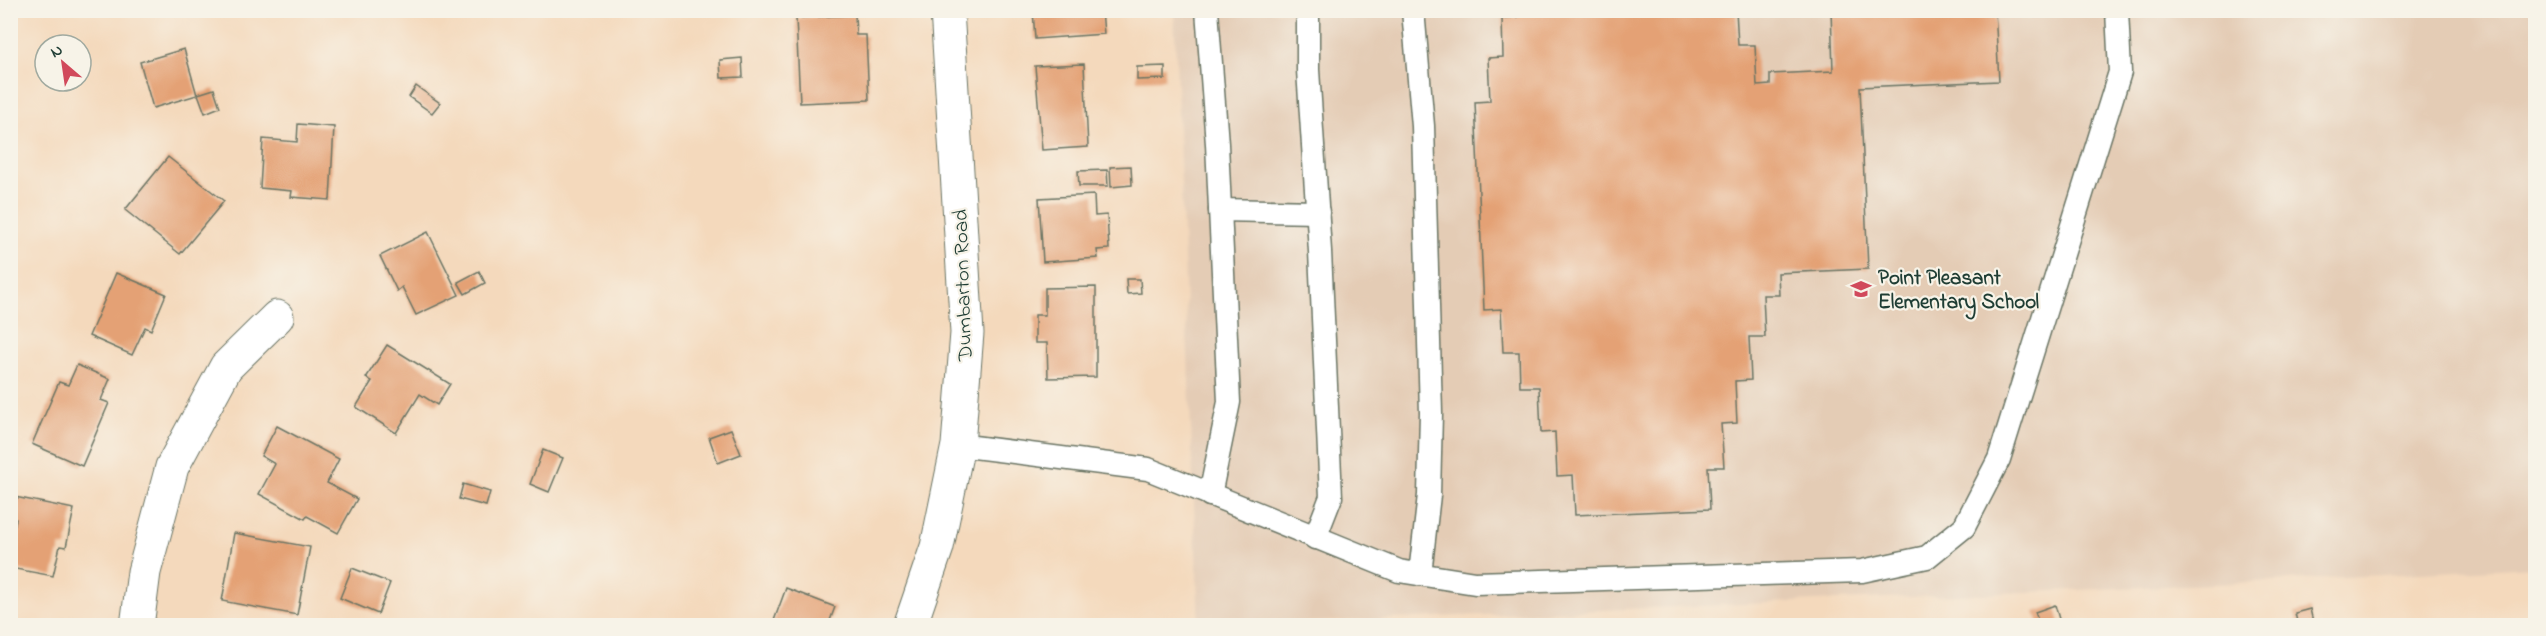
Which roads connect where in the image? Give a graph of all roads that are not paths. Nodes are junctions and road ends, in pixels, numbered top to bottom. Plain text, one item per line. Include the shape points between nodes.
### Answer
1 (947, 10) edge
2 (1207, 10) edge
3 (1308, 10) edge
4 (1413, 10) edge
5 (2117, 10) edge
6 (1220, 210) junction
7 (1317, 212) junction
8 (277, 317) dead end
9 (958, 445) junction
10 (1210, 495) junction
11 (1315, 538) junction
12 (1420, 574) junction
13 (137, 626) edge
14 (910, 626) edge

1 - 9 street, Dumbarton Road via 968,333
2 - 6 lane
3 - 7 lane
4 - 12 lane via 1423,126 1431,413 1429,495
5 - 12 lane via 2120,72 1999,459 1964,527 1927,557 1862,571 1474,583
6 - 7 lane
6 - 10 lane via 1229,402
7 - 11 lane via 1331,497
8 - 13 street via 226,368 172,467 144,572
9 - 10 lane via 1148,469
9 - 14 street, Dumbarton Road via 937,547
10 - 11 lane
11 - 12 lane via 1399,571

